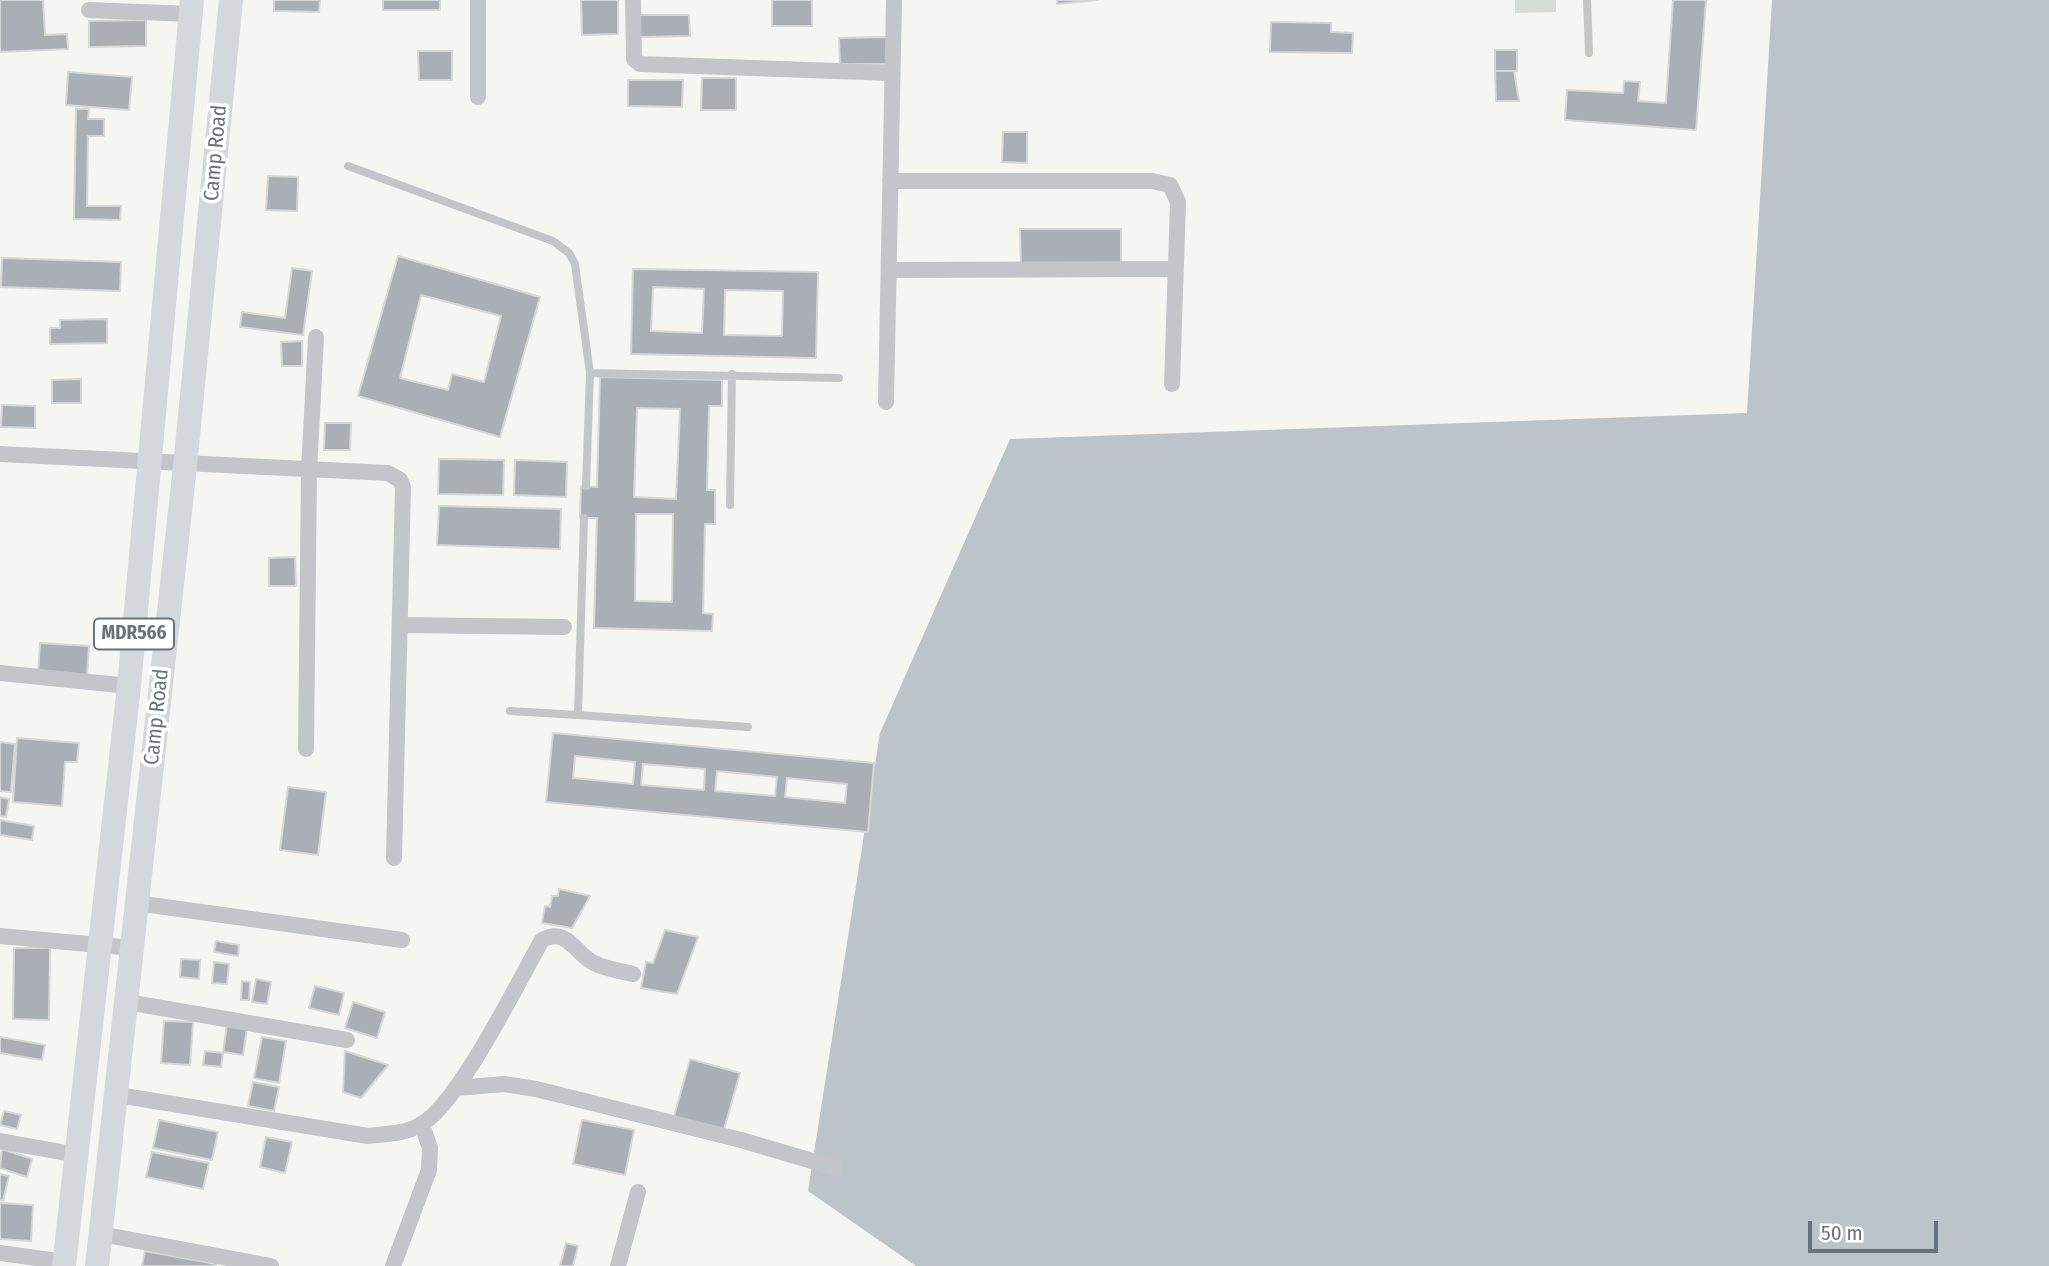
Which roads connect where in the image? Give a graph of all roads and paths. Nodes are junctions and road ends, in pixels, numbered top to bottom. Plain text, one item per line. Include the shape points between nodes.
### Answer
1 (230, 0) edge
2 (478, 0) edge
3 (633, 0) edge
4 (894, 0) edge
5 (1587, 0) edge
6 (191, 7) edge
7 (89, 10) dead end
8 (1589, 54) dead end
9 (892, 73) junction
10 (478, 97) dead end
11 (348, 166) dead end
12 (890, 181) junction
13 (1175, 269) junction
14 (889, 270) junction
15 (316, 337) dead end
16 (590, 373) junction
17 (732, 374) junction
18 (839, 378) dead end
19 (1172, 384) dead end
20 (886, 402) dead end
21 (0, 454) edge
22 (148, 463) junction
23 (185, 466) junction
24 (309, 471) junction
25 (586, 486) dead end
26 (730, 505) dead end
27 (584, 518) dead end
28 (400, 625) junction
29 (564, 627) dead end
30 (0, 673) edge
31 (129, 686) junction
32 (510, 711) dead end
33 (579, 715) junction
34 (748, 727) dead end
35 (306, 749) dead end
36 (394, 858) dead end
37 (136, 903) junction
38 (0, 936) edge
39 (402, 940) dead end
40 (99, 944) junction
41 (132, 948) junction
42 (633, 974) dead end
43 (127, 1002) junction
44 (347, 1040) dead end
45 (457, 1088) junction
46 (118, 1094) junction
47 (422, 1125) junction
48 (0, 1141) edge
49 (78, 1155) junction
50 (836, 1168) dead end
51 (638, 1192) dead end
52 (102, 1234) junction
53 (0, 1253) edge
54 (65, 1264) edge
55 (97, 1266) edge
56 (271, 1266) edge
57 (393, 1266) edge
58 (618, 1266) edge

1 - 23 main road, Camp Road / MDR566
2 - 10 street
3 - 9 street via 634,59 640,64
4 - 9 street
5 - 8 lane
6 - 7 street
6 - 22 main road, Camp Road / MDR566
9 - 12 street
11 - 16 lane via 565,248 575,264
12 - 13 street via 1152,181 1170,185 1178,202
12 - 14 street
13 - 14 street
13 - 19 street
14 - 20 street
15 - 24 street
16 - 17 lane
16 - 25 lane
17 - 18 lane
17 - 26 lane
21 - 22 street
22 - 23 street
22 - 31 main road, Camp Road / MDR566
23 - 24 street
23 - 37 main road, Camp Road / MDR566
24 - 28 street via 388,473 400,480
24 - 35 street
27 - 33 lane
28 - 29 street
28 - 36 street
30 - 31 street
31 - 40 main road, Camp Road / MDR566
32 - 33 lane
33 - 34 lane
37 - 39 street
37 - 41 main road, Camp Road / MDR566
38 - 40 street
40 - 41 street
40 - 49 main road, Camp Road / MDR566
41 - 43 main road, Camp Road / MDR566
42 - 45 street via 591,962 565,939 542,940
43 - 44 street
43 - 46 main road, Camp Road / MDR566
45 - 47 street
45 - 50 street via 504,1084 536,1089
46 - 47 street via 368,1136
46 - 52 main road, Camp Road / MDR566
47 - 57 street via 430,1148 429,1170
48 - 49 street
49 - 54 main road, Camp Road / MDR566
51 - 58 street
52 - 55 main road, Camp Road / MDR566
52 - 56 street
53 - 54 street

